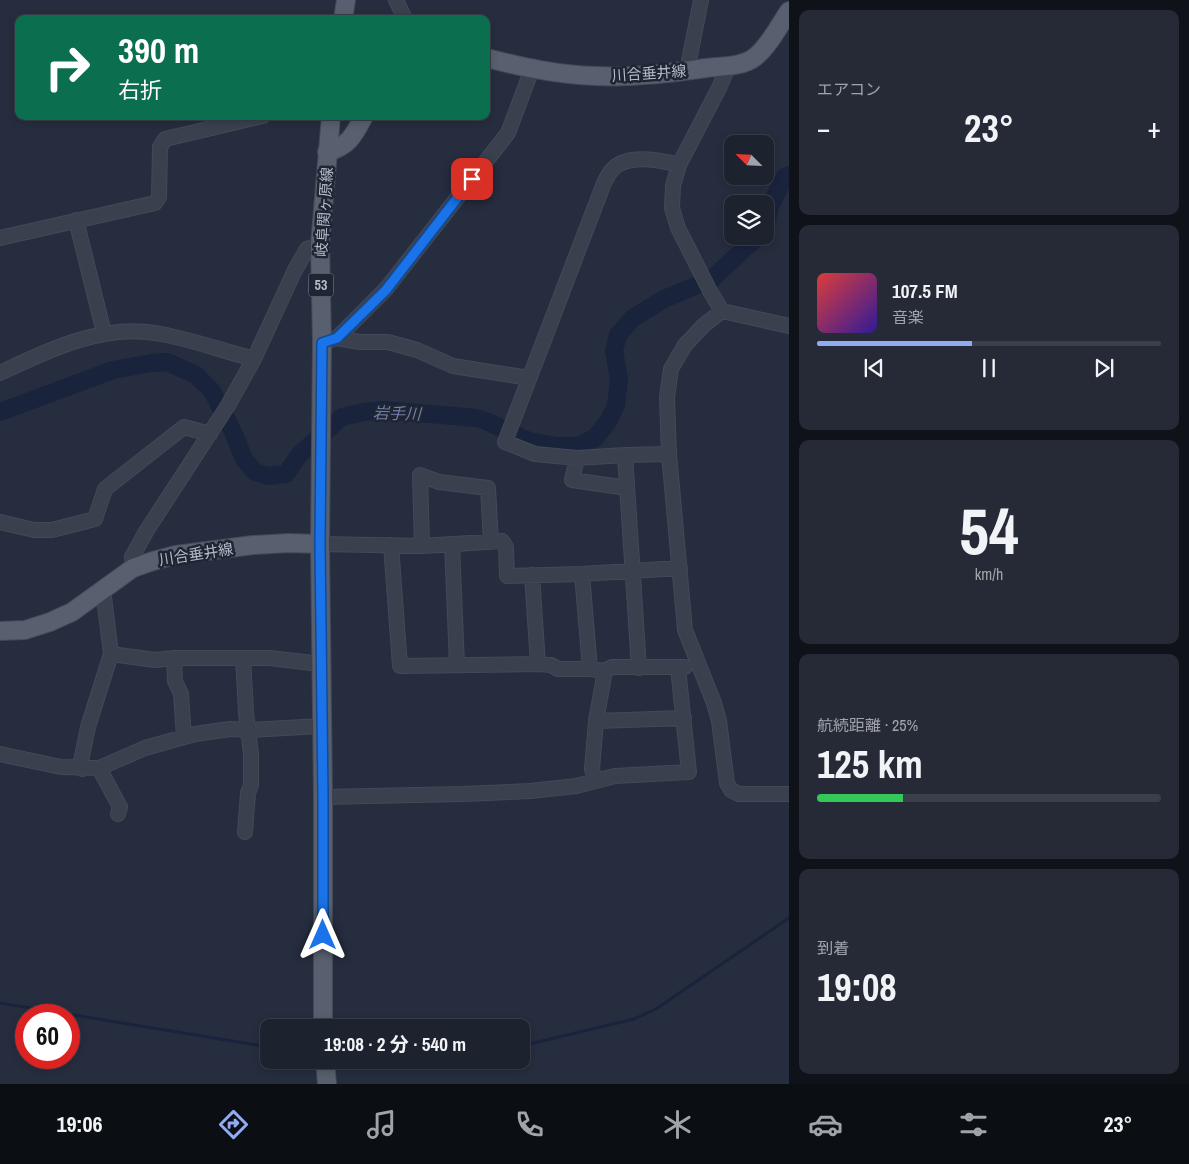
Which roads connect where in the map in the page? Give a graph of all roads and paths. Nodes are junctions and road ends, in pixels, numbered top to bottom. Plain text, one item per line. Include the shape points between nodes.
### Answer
1 (346, 0) edge
2 (396, 0) edge
3 (701, 0) edge
4 (789, 11) edge
5 (344, 15) edge
6 (403, 15) edge
7 (490, 59) edge
8 (727, 66) junction
9 (532, 69) junction
10 (687, 71) junction
11 (246, 120) edge
12 (331, 120) edge
13 (362, 120) edge
14 (327, 152) junction
15 (679, 164) junction
16 (76, 220) junction
17 (0, 238) edge
18 (320, 245) junction
19 (722, 310) junction
20 (789, 326) edge
21 (104, 333) junction
22 (329, 341) junction
23 (254, 359) junction
24 (0, 373) edge
25 (529, 378) junction
26 (212, 431) junction
27 (669, 454) junction
28 (624, 455) junction
29 (576, 458) junction
30 (627, 488) junction
31 (0, 522) edge
32 (491, 541) junction
33 (320, 544) junction
34 (452, 544) junction
35 (391, 545) junction
36 (422, 546) junction
37 (133, 568) junction
38 (680, 568) junction
39 (634, 570) junction
40 (582, 574) junction
41 (532, 575) junction
42 (103, 589) junction
43 (0, 631) edge
44 (111, 654) junction
45 (174, 658) junction
46 (242, 658) junction
47 (321, 664) junction
48 (538, 664) junction
49 (457, 665) junction
50 (698, 666) junction
51 (640, 668) junction
52 (678, 668) junction
53 (590, 669) junction
54 (605, 671) junction
55 (684, 718) junction
56 (596, 721) junction
57 (322, 726) junction
58 (248, 730) junction
59 (184, 737) junction
60 (0, 754) edge
61 (99, 768) junction
62 (82, 769) junction
63 (595, 780) junction
64 (789, 794) edge
65 (323, 797) junction
66 (118, 814) dead end
67 (245, 832) dead end
68 (323, 1019) edge

1 - 5 main road
2 - 6 street
3 - 10 street
4 - 8 main road, 川合垂井線 via 754,58
7 - 9 main road, 川合垂井線
8 - 10 main road, 川合垂井線
8 - 15 street
9 - 10 main road, 川合垂井線 via 596,76
9 - 22 street via 508,133 386,290
11 - 16 street via 165,139 160,147 159,197 155,203
12 - 14 main road, 岐阜関ヶ原線 / 53
13 - 14 main road via 349,142
14 - 18 main road, 岐阜関ヶ原線 / 53
15 - 19 street via 672,208 678,228
15 - 25 street via 625,160 612,169
16 - 17 street
16 - 21 street
18 - 22 main road, 岐阜関ヶ原線 / 53
18 - 23 street via 307,249
19 - 20 street
19 - 27 street via 685,345 671,369 667,397
21 - 23 street via 160,333
21 - 24 street via 62,345
22 - 25 street via 388,342 417,350 453,366
22 - 33 main road, 岐阜関ヶ原線 / 53 via 321,417
23 - 26 street
25 - 29 street via 505,442 536,454
26 - 31 street via 184,427 105,489 95,519 52,530 34,530
26 - 37 street via 147,530 132,557
27 - 28 street
27 - 38 street
28 - 29 street
28 - 30 street
29 - 30 street via 572,480
30 - 39 street
32 - 34 street
32 - 36 street via 488,488 440,482 420,475
32 - 41 street via 502,541 506,547 507,576
33 - 35 street
33 - 37 main road, 川合垂井線 via 253,545 176,555
33 - 47 main road, 岐阜関ヶ原線 / 53
34 - 36 street
34 - 49 street
35 - 36 street
35 - 49 street via 400,666
37 - 42 main road, 川合垂井線
38 - 39 street
38 - 50 street via 685,630
39 - 40 street
39 - 51 street
40 - 41 street
40 - 53 street
41 - 48 street
42 - 43 main road, 川合垂井線 via 72,612 50,622 25,630
42 - 44 street
44 - 45 street via 155,660
44 - 62 street via 88,728
45 - 46 street
45 - 59 street
46 - 47 street
46 - 58 street
47 - 57 main road, 岐阜関ヶ原線 / 53
48 - 49 street
48 - 53 street
50 - 52 street
50 - 64 street via 719,721 727,783 731,790 739,794
51 - 52 street
51 - 54 street
52 - 55 street
53 - 54 street
54 - 56 street
55 - 56 street
55 - 63 street via 688,772
56 - 63 street via 592,769
57 - 58 street
57 - 65 main road, 岐阜関ヶ原線 / 53
58 - 59 street via 230,729
58 - 67 street via 251,785
59 - 61 street via 144,748
60 - 62 street
61 - 62 street
61 - 66 street via 120,807
63 - 65 street via 576,786 530,791
65 - 68 main road, 岐阜関ヶ原線 / 53

